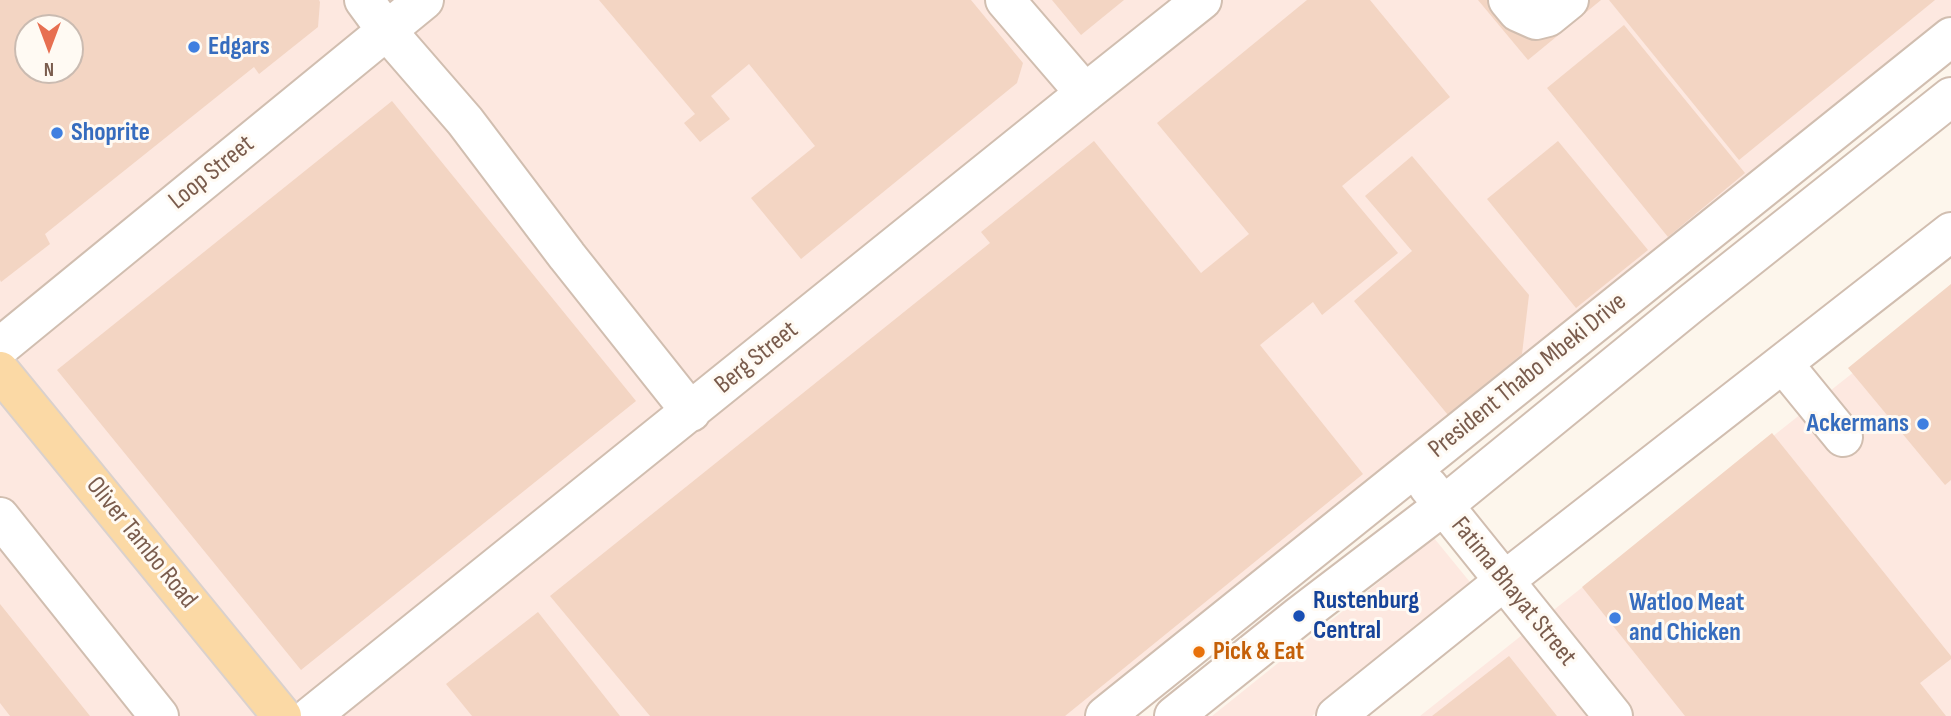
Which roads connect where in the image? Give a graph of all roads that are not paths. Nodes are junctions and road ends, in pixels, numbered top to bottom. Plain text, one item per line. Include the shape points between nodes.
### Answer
1 (424, 0) edge
2 (1005, 0) edge
3 (1202, 0) edge
4 (1508, 0) edge
5 (1569, 0) edge
6 (375, 15) edge
7 (1951, 37) edge
8 (1084, 93) junction
9 (1951, 97) edge
10 (1951, 232) edge
11 (1951, 250) edge
12 (0, 348) edge
13 (0, 371) edge
14 (1794, 377) junction
15 (691, 412) junction
16 (1843, 437) dead end
17 (1413, 468) junction
18 (1443, 506) junction
19 (0, 517) edge
20 (1511, 591) junction
21 (159, 716) edge
22 (282, 716) edge
23 (311, 716) edge
24 (1105, 716) edge
25 (1174, 716) edge
26 (1336, 716) edge
27 (1377, 716) edge
28 (1613, 716) edge

1 - 6 street, Loop Street
2 - 8 street
3 - 8 street, Berg Street
4 - 5 street via 1518,12 1536,20 1548,17
6 - 12 street, Loop Street
6 - 15 street via 465,121
7 - 17 street, President Thabo Mbeki Drive
8 - 15 street, Berg Street
9 - 18 street
10 - 20 street
11 - 14 street
13 - 22 main road, Oliver Tambo Road
14 - 16 street
14 - 20 street
15 - 23 street, Berg Street
17 - 18 street, Fatima Bhayat Street
17 - 24 street, President Thabo Mbeki Drive
18 - 20 street, Fatima Bhayat Street
18 - 25 street
19 - 21 street
20 - 26 street
20 - 27 street
20 - 28 street, Fatima Bhayat Street

